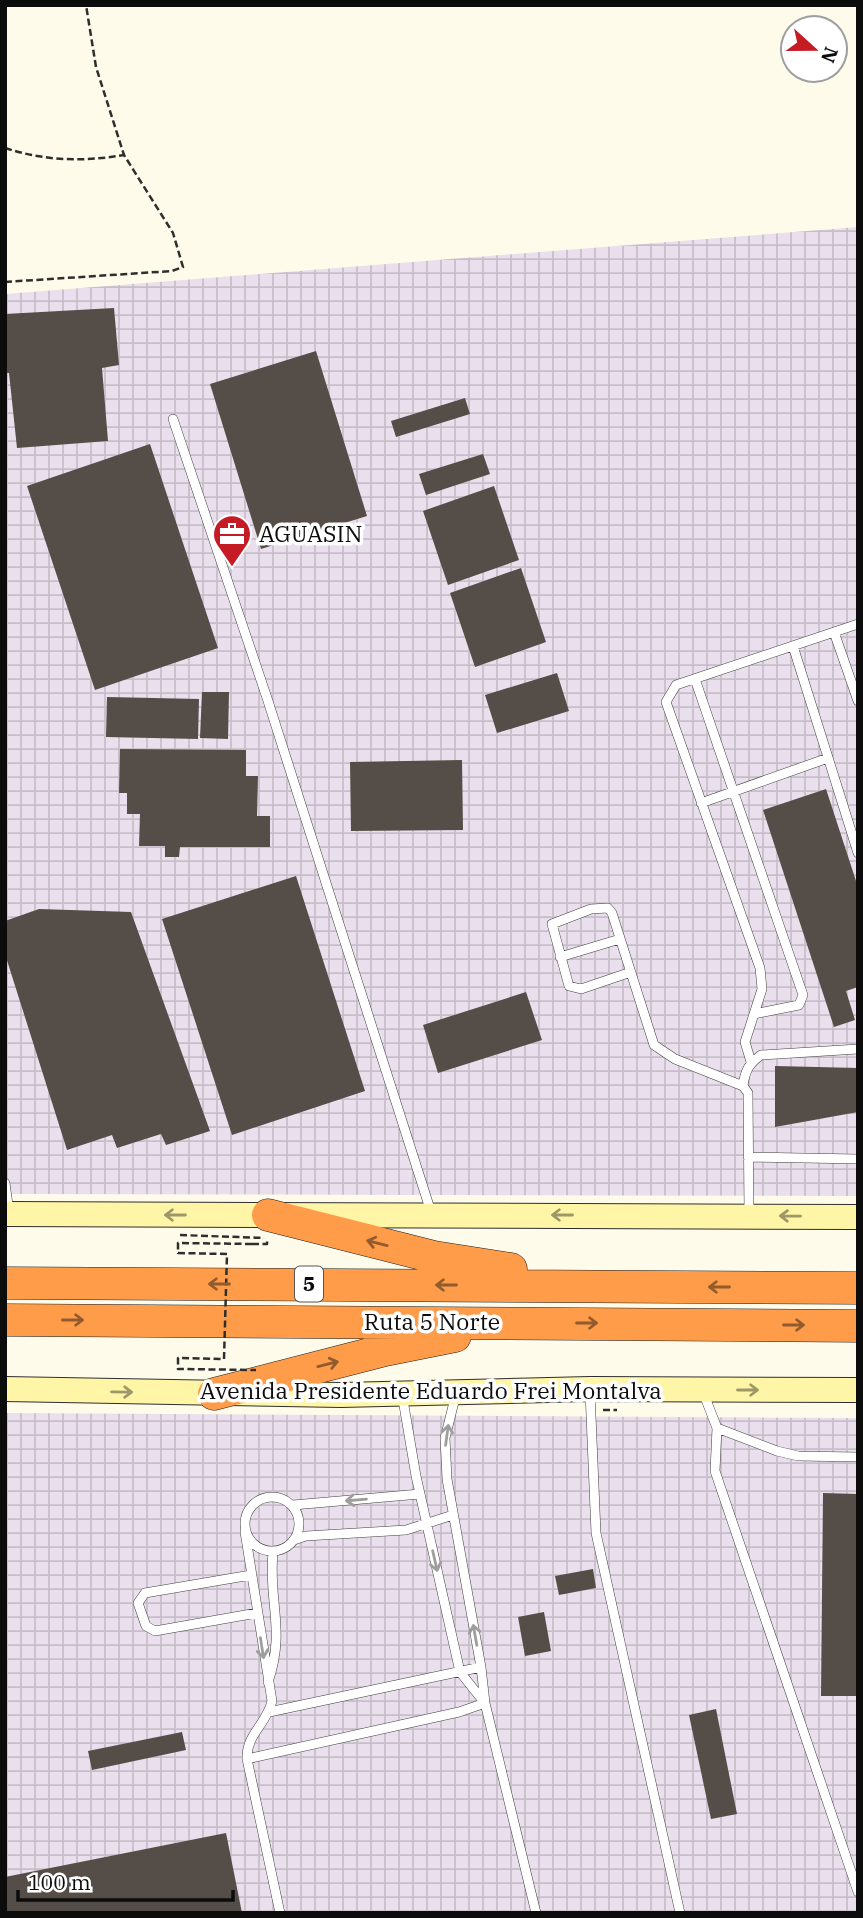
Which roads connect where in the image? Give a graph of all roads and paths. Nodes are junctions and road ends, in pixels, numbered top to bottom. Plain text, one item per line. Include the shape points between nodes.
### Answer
1 (86, 5) edge
2 (5, 148) edge
3 (124, 155) junction
4 (5, 282) edge
5 (173, 419) dead end
6 (858, 624) edge
7 (834, 632) junction
8 (793, 646) junction
9 (695, 680) junction
10 (858, 702) edge
11 (828, 758) junction
12 (734, 791) junction
13 (701, 803) junction
14 (858, 853) edge
15 (621, 939) junction
16 (560, 957) junction
17 (631, 972) junction
18 (754, 1014) junction
19 (858, 1049) edge
20 (751, 1062) junction
21 (743, 1086) junction
22 (748, 1157) junction
23 (858, 1159) edge
24 (5, 1183) edge
25 (7, 1214) edge
26 (431, 1214) junction
27 (268, 1215) junction
28 (750, 1216) junction
29 (858, 1217) edge
30 (252, 1244) dead end
31 (5, 1283) edge
32 (612, 1286) junction
33 (858, 1288) edge
34 (5, 1320) edge
35 (519, 1323) junction
36 (858, 1326) edge
37 (256, 1370) dead end
38 (5, 1389) edge
39 (702, 1389) junction
40 (590, 1390) junction
41 (858, 1390) edge
42 (457, 1392) junction
43 (215, 1394) junction
44 (402, 1394) junction
45 (717, 1428) junction
46 (858, 1457) edge
47 (420, 1494) junction
48 (293, 1506) junction
49 (453, 1516) junction
50 (426, 1524) junction
51 (245, 1532) junction
52 (295, 1540) junction
53 (273, 1552) junction
54 (251, 1575) junction
55 (257, 1613) junction
56 (481, 1667) junction
57 (460, 1672) junction
58 (268, 1684) junction
59 (485, 1703) junction
60 (269, 1712) junction
61 (247, 1759) junction
62 (858, 1892) edge
63 (280, 1913) edge
64 (536, 1913) edge
65 (680, 1913) edge

1 - 3 path via 96,67
2 - 3 path via 67,160
3 - 4 path via 173,233 183,267
5 - 26 lane
6 - 7 lane
7 - 8 lane
7 - 10 lane
8 - 9 lane
8 - 11 lane
9 - 12 lane
9 - 13 lane via 676,685 666,702
11 - 12 lane
11 - 14 lane
12 - 13 lane
12 - 18 lane via 803,995 799,1004
13 - 18 lane via 760,968 762,989
15 - 16 lane
15 - 16 lane via 608,908 591,909 552,923
15 - 17 lane
16 - 17 lane via 569,986 575,989
17 - 21 lane via 654,1045 674,1059
18 - 20 lane via 745,1042
19 - 20 lane via 776,1052
20 - 21 lane
21 - 22 lane via 748,1093
22 - 23 lane
22 - 28 lane
24 - 25 lane
27 -> 25 street
26 - 27 street
28 -> 26 street
32 -> 27 highway via 433,1257
29 -> 28 street
30 - 37 path, bridge via 178,1243 178,1253 227,1254 224,1359 178,1358 178,1369
32 -> 31 highway, Ruta 5 Norte / 5
33 -> 32 highway, Ruta 5 Norte / 5
34 -> 35 highway, Ruta 5 Norte / 5
35 -> 36 highway, Ruta 5 Norte / 5
43 -> 35 highway via 385,1350
38 -> 43 street, Avenida Presidente Eduardo Frei Montalva
39 - 40 street, Avenida Presidente Eduardo Frei Montalva
39 -> 41 street, Avenida Presidente Eduardo Frei Montalva
39 - 45 lane
40 - 42 street, Avenida Presidente Eduardo Frei Montalva
40 - 65 lane via 596,1533
42 - 44 street, Avenida Presidente Eduardo Frei Montalva
49 -> 42 lane via 445,1438
43 - 44 street, Avenida Presidente Eduardo Frei Montalva
44 - 47 lane
45 - 46 lane via 798,1456
45 - 62 lane via 715,1471
47 -> 48 lane
47 - 50 lane
48 - 51 lane via 283,1498 258,1500 244,1519
48 - 52 lane via 299,1516
49 - 50 lane
56 -> 49 lane
50 - 52 lane via 406,1530
50 -> 57 lane
51 - 53 lane via 251,1543
51 - 54 lane
52 - 53 lane
53 - 58 lane via 278,1631 277,1656
54 - 55 lane
54 - 55 lane via 145,1593 138,1603 146,1626 155,1631
55 -> 58 lane
56 - 57 lane
56 - 59 lane
57 - 59 lane
57 - 60 lane
58 - 60 lane
59 - 61 lane
59 - 64 lane
60 - 61 lane via 250,1738
61 - 63 lane

